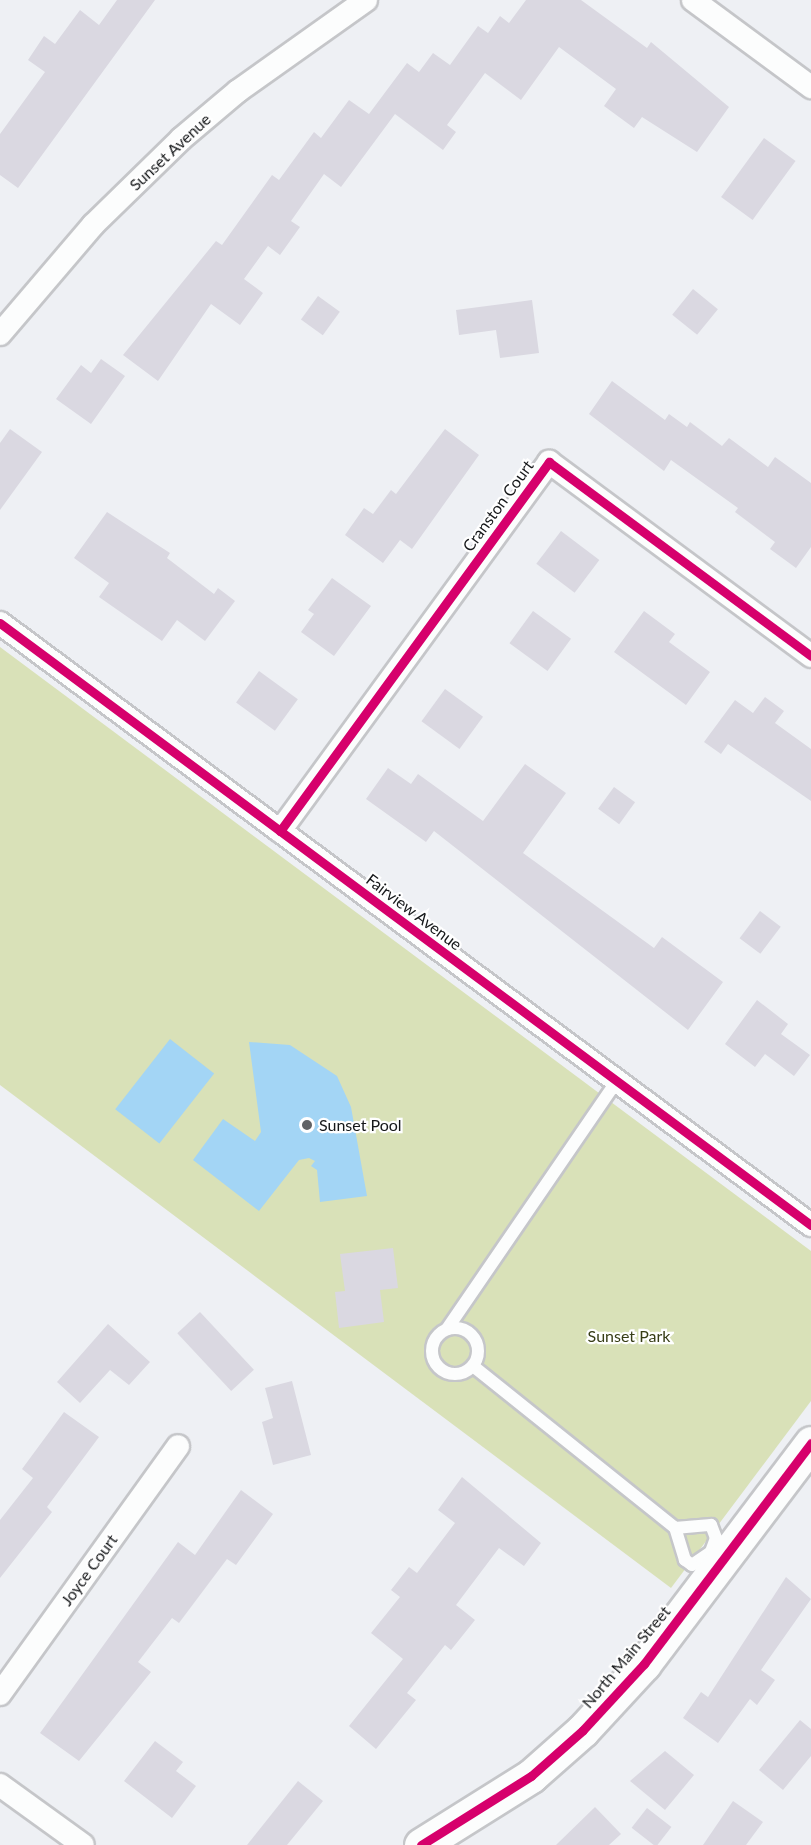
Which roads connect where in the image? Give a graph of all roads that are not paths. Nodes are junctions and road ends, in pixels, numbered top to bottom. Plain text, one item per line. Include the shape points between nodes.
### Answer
1 (366, 0) edge
2 (693, 0) edge
3 (811, 87) edge
4 (0, 334) edge
5 (0, 623) edge
6 (811, 656) edge
7 (280, 831) junction
8 (617, 1081) junction
9 (811, 1225) edge
10 (447, 1329) junction
11 (473, 1366) junction
12 (811, 1443) edge
13 (178, 1446) dead end
14 (675, 1528) junction
15 (717, 1556) junction
16 (0, 1694) edge
17 (0, 1785) edge
18 (83, 1845) edge
19 (421, 1845) edge

1 - 4 street, Sunset Avenue via 237,91 181,140 93,225
2 - 3 street
5 - 7 street, Fairview Avenue
6 - 7 street, Cranston Court via 549,462
7 - 8 street, Fairview Avenue
8 - 9 street, Fairview Avenue
8 - 10 lane
10 - 11 lane via 462,1329 474,1338 478,1352
10 - 11 lane via 432,1346 438,1368 453,1375
11 - 14 lane
12 - 15 street, North Main Street
13 - 16 street, Joyce Court
14 - 15 lane via 711,1526
14 - 15 lane via 685,1560 692,1565
15 - 19 street, North Main Street via 644,1664 583,1730 531,1776
17 - 18 street

